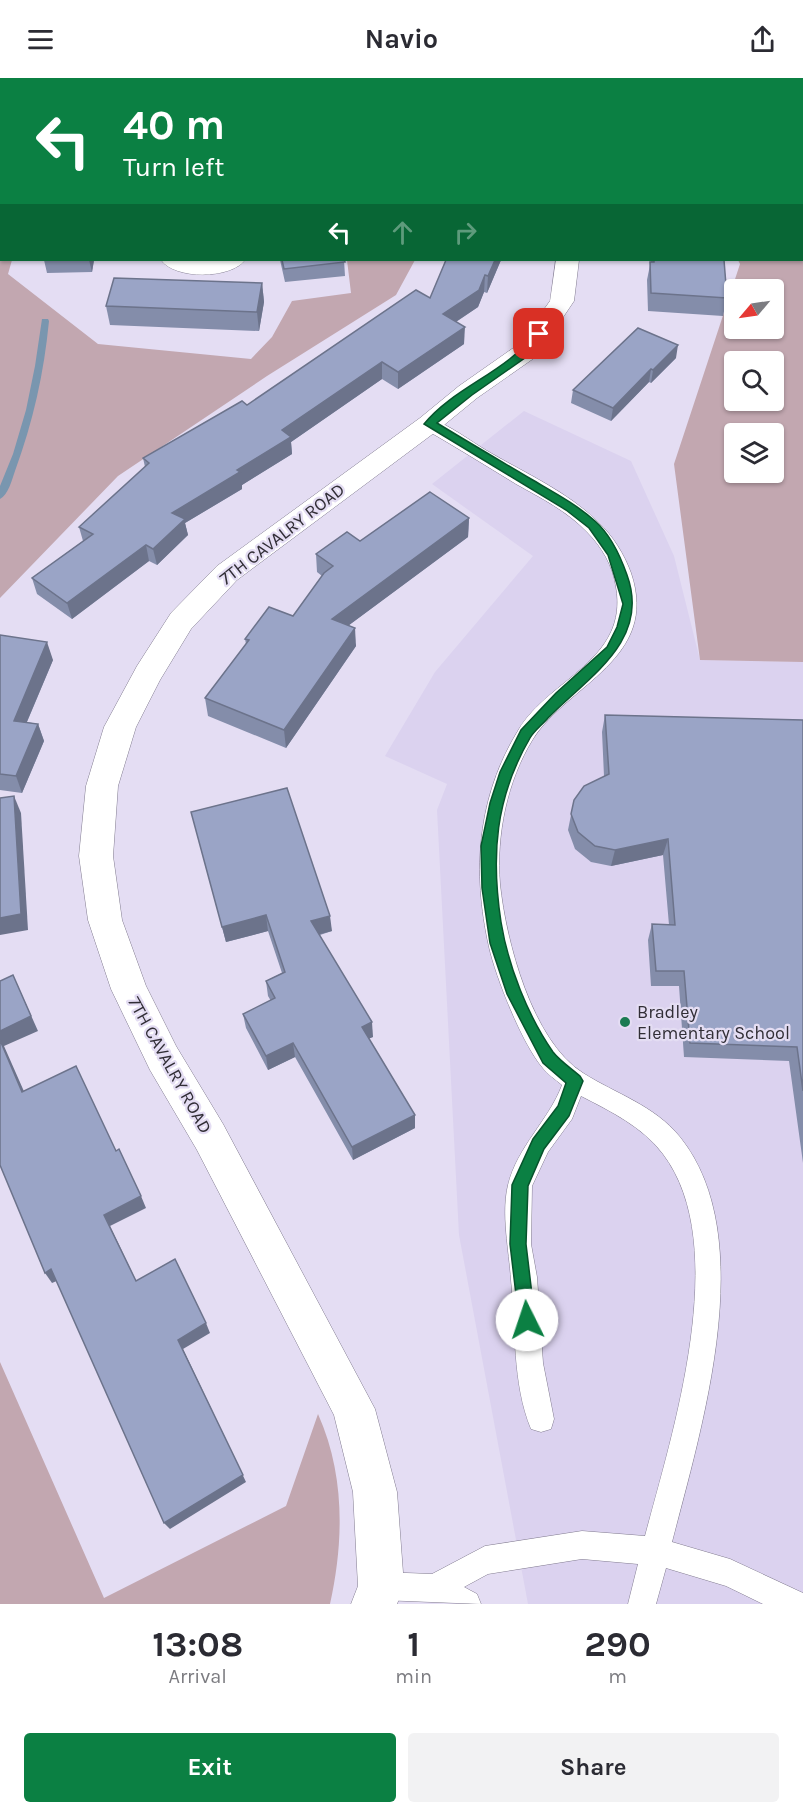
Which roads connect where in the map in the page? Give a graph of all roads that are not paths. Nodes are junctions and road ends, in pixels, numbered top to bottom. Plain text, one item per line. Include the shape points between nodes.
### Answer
1 (175, 261) edge
2 (230, 261) edge
3 (567, 261) edge
4 (429, 424) junction
5 (575, 1081) junction
6 (541, 1419) dead end
7 (656, 1551) junction
8 (434, 1588) junction
9 (378, 1595) edge
10 (467, 1604) edge
11 (642, 1604) edge
12 (795, 1604) edge

1 - 2 street via 192,268
3 - 4 street, 7TH CAVALRY ROAD via 562,301 528,350
4 - 5 lane via 570,507 593,526 614,553 629,604 612,650 526,733 507,772 488,846 497,943 514,994 549,1058
4 - 9 street, 7TH CAVALRY ROAD via 227,573 181,621 120,727 102,786 96,856 105,920 129,989 354,1410 375,1492
5 - 6 lane via 564,1111 539,1144 520,1185 518,1244 530,1363
5 - 7 lane via 639,1117 670,1144 698,1193 709,1264 707,1327
7 - 8 lane via 582,1545 485,1560
7 - 11 lane
7 - 12 lane via 730,1573
8 - 9 lane
8 - 10 lane

